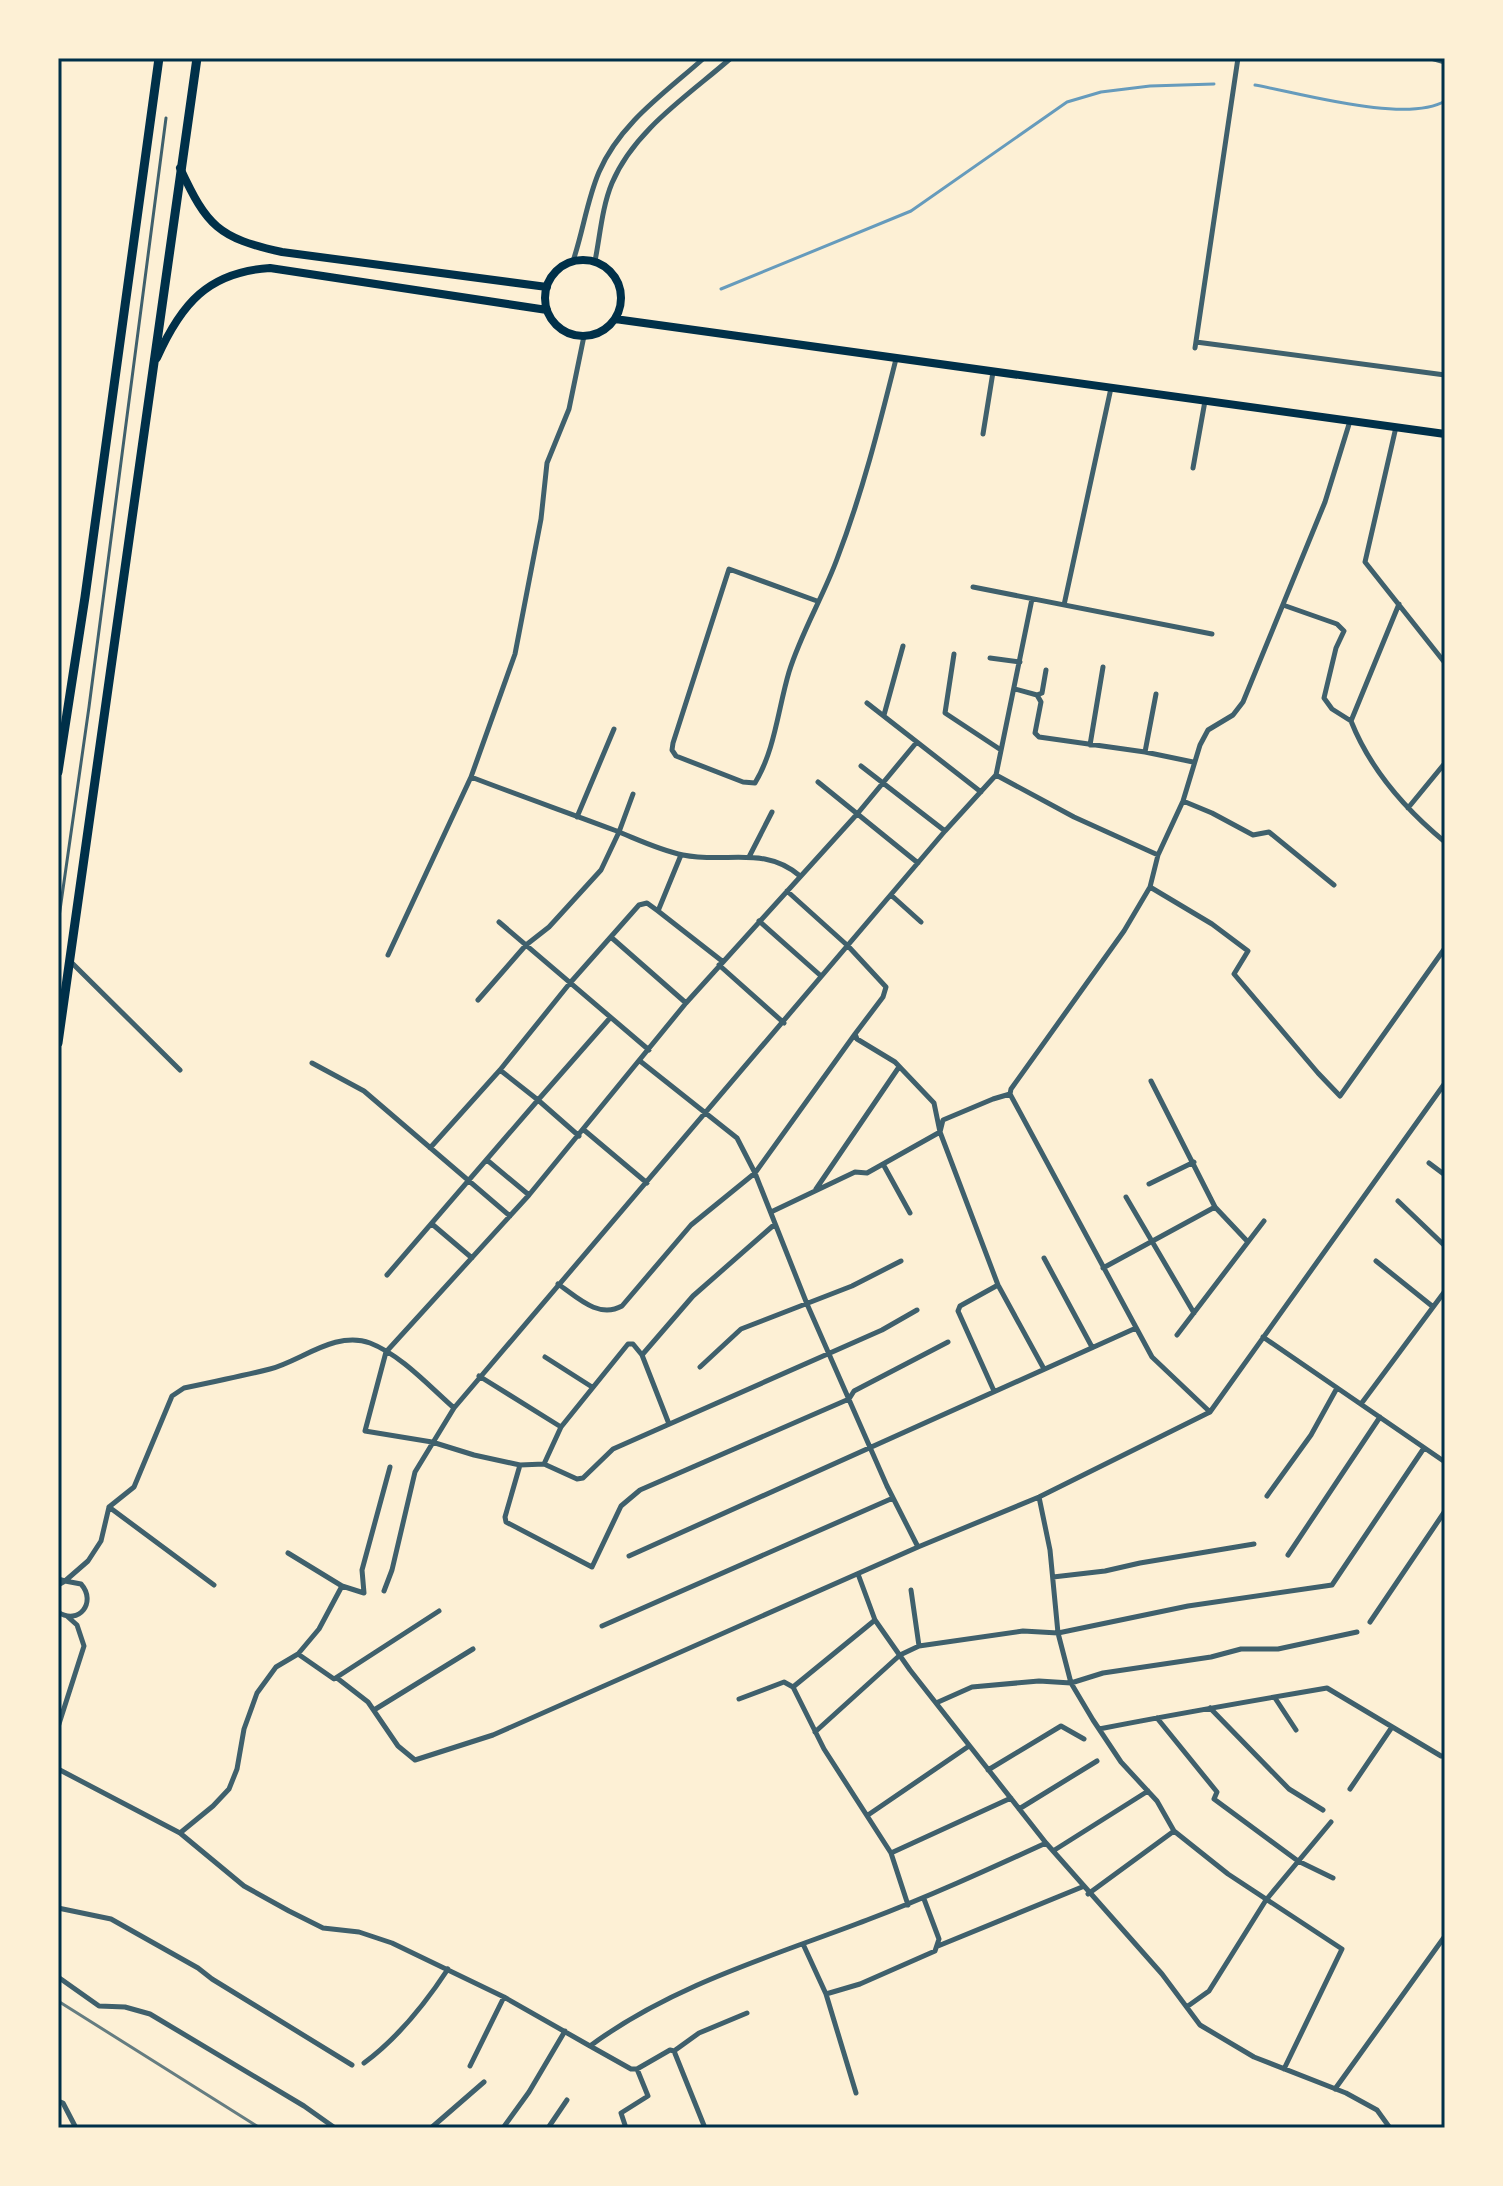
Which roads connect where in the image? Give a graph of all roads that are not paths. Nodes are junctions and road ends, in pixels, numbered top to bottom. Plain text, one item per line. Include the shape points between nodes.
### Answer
1 (159, 58) edge
2 (197, 58) edge
3 (704, 58) edge
4 (731, 58) edge
5 (1238, 58) edge
6 (1431, 58) edge
7 (1445, 62) edge
8 (166, 118) dead end
9 (180, 167) junction
10 (573, 261) junction
11 (595, 261) junction
12 (547, 287) junction
13 (547, 310) junction
14 (615, 319) junction
15 (584, 336) junction
16 (896, 359) junction
17 (153, 367) junction
18 (993, 372) junction
19 (1445, 375) edge
20 (1111, 388) junction
21 (1205, 401) junction
22 (1350, 421) junction
23 (1396, 427) junction
24 (983, 434) dead end
25 (1445, 434) edge
26 (1193, 468) dead end
27 (973, 587) dead end
28 (1032, 599) junction
29 (817, 601) junction
30 (1399, 604) junction
31 (1064, 605) junction
32 (1283, 605) junction
33 (1212, 634) dead end
34 (903, 646) dead end
35 (954, 654) dead end
36 (990, 658) dead end
37 (1020, 662) junction
38 (1445, 663) edge
39 (1103, 667) dead end
40 (1046, 670) dead end
41 (1014, 689) junction
42 (1156, 694) dead end
43 (1037, 695) junction
44 (867, 703) dead end
45 (884, 715) junction
46 (1351, 721) junction
47 (614, 729) dead end
48 (916, 743) junction
49 (1090, 745) junction
50 (1001, 750) junction
51 (1145, 752) junction
52 (1193, 762) junction
53 (1445, 763) edge
54 (861, 766) dead end
55 (58, 772) edge
56 (996, 775) junction
57 (471, 777) junction
58 (818, 782) dead end
59 (883, 784) junction
60 (981, 792) junction
61 (633, 794) dead end
62 (1183, 801) junction
63 (1408, 808) junction
64 (772, 812) dead end
65 (858, 813) junction
66 (577, 817) junction
67 (945, 831) junction
68 (619, 832) junction
69 (1445, 842) edge
70 (681, 855) junction
71 (1158, 855) junction
72 (749, 857) junction
73 (918, 863) junction
74 (800, 876) junction
75 (1334, 885) dead end
76 (1150, 887) junction
77 (787, 891) junction
78 (891, 895) junction
79 (658, 911) junction
80 (759, 921) junction
81 (499, 922) dead end
82 (921, 922) dead end
83 (58, 924) edge
84 (612, 938) junction
85 (526, 945) junction
86 (848, 946) junction
87 (1445, 948) edge
88 (388, 955) dead end
89 (69, 961) junction
90 (720, 963) junction
91 (821, 976) junction
92 (570, 983) junction
93 (478, 1000) dead end
94 (686, 1003) junction
95 (610, 1018) junction
96 (784, 1023) junction
97 (855, 1034) junction
98 (58, 1043) edge
99 (649, 1050) junction
100 (640, 1061) junction
101 (312, 1063) dead end
102 (899, 1067) junction
103 (180, 1070) dead end
104 (500, 1070) junction
105 (1151, 1081) dead end
106 (1445, 1083) edge
107 (1010, 1094) junction
108 (538, 1100) junction
109 (707, 1113) junction
110 (584, 1130) junction
111 (940, 1132) junction
112 (579, 1136) junction
113 (430, 1148) junction
114 (487, 1160) junction
115 (1194, 1162) junction
116 (1429, 1163) dead end
117 (883, 1164) junction
118 (755, 1173) junction
119 (1445, 1175) edge
120 (469, 1181) junction
121 (647, 1183) junction
122 (1149, 1184) dead end
123 (815, 1190) junction
124 (529, 1195) junction
125 (1126, 1197) dead end
126 (1398, 1201) dead end
127 (1215, 1207) junction
128 (771, 1212) junction
129 (910, 1213) dead end
130 (510, 1216) junction
131 (1264, 1221) dead end
132 (432, 1224) junction
133 (775, 1224) junction
134 (1152, 1242) junction
135 (1248, 1242) junction
136 (1445, 1246) edge
137 (472, 1258) junction
138 (1044, 1258) dead end
139 (901, 1261) dead end
140 (1376, 1261) dead end
141 (1103, 1268) junction
142 (387, 1275) dead end
143 (558, 1284) junction
144 (998, 1285) junction
145 (1445, 1291) edge
146 (807, 1304) junction
147 (1432, 1306) junction
148 (917, 1310) dead end
149 (1194, 1313) junction
150 (1136, 1328) junction
151 (1177, 1335) dead end
152 (1263, 1337) junction
153 (948, 1342) dead end
154 (1092, 1347) junction
155 (386, 1352) junction
156 (829, 1352) junction
157 (642, 1355) junction
158 (545, 1357) dead end
159 (700, 1367) dead end
160 (1044, 1369) junction
161 (479, 1376) junction
162 (592, 1387) junction
163 (1337, 1388) junction
164 (994, 1391) junction
165 (849, 1399) junction
166 (1361, 1404) junction
167 (454, 1408) junction
168 (1210, 1412) junction
169 (1380, 1417) junction
170 (669, 1424) junction
171 (561, 1427) junction
172 (432, 1442) junction
173 (1424, 1448) junction
174 (871, 1449) junction
175 (1445, 1461) edge
176 (544, 1464) junction
177 (520, 1465) junction
178 (390, 1467) dead end
179 (1267, 1496) dead end
180 (1039, 1497) junction
181 (893, 1498) junction
182 (109, 1507) junction
183 (1445, 1511) edge
184 (1254, 1544) dead end
185 (918, 1547) junction
186 (288, 1553) dead end
187 (1288, 1555) dead end
188 (629, 1556) dead end
189 (858, 1574) junction
190 (1053, 1577) junction
191 (61, 1580) edge
192 (58, 1585) edge
193 (214, 1585) dead end
194 (342, 1586) junction
195 (911, 1590) dead end
196 (384, 1591) dead end
197 (439, 1611) dead end
198 (62, 1615) edge
199 (875, 1620) junction
200 (1370, 1622) dead end
201 (602, 1626) dead end
202 (1357, 1632) dead end
203 (1058, 1633) junction
204 (919, 1646) junction
205 (473, 1649) dead end
206 (298, 1654) junction
207 (900, 1655) junction
208 (337, 1678) junction
209 (1071, 1683) junction
210 (793, 1687) junction
211 (1275, 1698) junction
212 (739, 1699) dead end
213 (936, 1703) junction
214 (1209, 1707) junction
215 (374, 1710) junction
216 (1157, 1718) junction
217 (58, 1727) edge
218 (1392, 1727) junction
219 (1099, 1729) junction
220 (1296, 1730) dead end
221 (815, 1732) junction
222 (1084, 1739) dead end
223 (969, 1746) junction
224 (1441, 1756) dead end
225 (1097, 1761) dead end
226 (58, 1769) edge
227 (988, 1770) junction
228 (1350, 1789) dead end
229 (1148, 1791) junction
230 (1011, 1798) junction
231 (1019, 1809) junction
232 (1323, 1810) dead end
233 (868, 1815) junction
234 (1331, 1822) dead end
235 (1174, 1831) junction
236 (180, 1833) junction
237 (1046, 1843) junction
238 (1053, 1851) junction
239 (891, 1853) junction
240 (1298, 1861) junction
241 (1333, 1878) dead end
242 (1082, 1887) junction
243 (1088, 1894) junction
244 (924, 1899) junction
245 (1266, 1900) junction
246 (908, 1905) junction
247 (58, 1908) edge
248 (1445, 1936) edge
249 (803, 1944) junction
250 (937, 1947) junction
251 (448, 1969) junction
252 (58, 1977) edge
253 (826, 1994) junction
254 (504, 1997) junction
255 (1188, 2006) junction
256 (747, 2013) dead end
257 (565, 2031) junction
258 (590, 2046) junction
259 (674, 2051) junction
260 (364, 2063) dead end
261 (352, 2065) dead end
262 (470, 2066) dead end
263 (637, 2069) junction
264 (1284, 2069) junction
265 (484, 2082) dead end
266 (1335, 2089) junction
267 (856, 2093) dead end
268 (567, 2100) dead end
269 (58, 2101) edge
270 (76, 2128) edge
271 (335, 2128) edge
272 (431, 2128) edge
273 (503, 2128) edge
274 (548, 2128) edge
275 (626, 2128) edge
276 (705, 2128) edge
277 (1390, 2128) edge

1 - 55 highway
2 - 9 highway
3 - 10 street via 620,136 600,170
4 - 11 street via 629,153 611,185
5 - 19 street via 1195,345
6 - 7 street
8 - 83 lane
9 - 12 main road via 207,218 249,245
9 - 17 highway
10 - 11 main road
10 - 12 main road via 552,276
11 - 14 main road via 611,271 620,287
12 - 13 main road
13 - 15 main road via 562,329
13 - 17 main road via 252,269 194,296
14 - 15 main road via 607,328
14 - 16 main road
15 - 57 street via 569,409 547,463 515,654
16 - 18 main road
16 - 29 street via 855,508
17 - 89 highway
18 - 20 main road
18 - 24 street
20 - 21 main road
20 - 31 street
21 - 22 main road
21 - 26 street
22 - 23 main road
22 - 32 street via 1325,502
23 - 25 main road
23 - 30 street via 1365,562
27 - 28 street
28 - 31 street
28 - 37 street
29 - 29 street via 729,569 673,743 676,756 755,783 765,767 790,671
30 - 38 street
30 - 46 street
31 - 33 street
32 - 46 street via 1344,631 1324,698
32 - 52 street via 1243,702 1208,730
34 - 45 street
35 - 50 street via 945,713
36 - 37 street
37 - 41 street
39 - 49 street
40 - 43 street via 1042,693
41 - 43 street
41 - 50 street
42 - 51 street
43 - 49 street via 1039,737
44 - 45 street
45 - 48 street
46 - 63 street via 1360,746
47 - 66 street
48 - 59 street
48 - 60 street
49 - 51 street
50 - 56 street
51 - 52 street
52 - 62 street
53 - 63 street
54 - 59 street
56 - 60 street
56 - 71 street
57 - 66 street
57 - 88 street
58 - 65 street
59 - 65 street
59 - 67 street
60 - 67 street
61 - 68 street
62 - 71 street
62 - 75 street via 1253,835 1269,832
63 - 69 street
64 - 72 street
65 - 73 street
65 - 74 street
66 - 68 street
67 - 73 street
68 - 70 street
68 - 85 street via 601,870
70 - 72 street
70 - 79 street
71 - 76 street
72 - 74 street via 785,863
73 - 78 street
74 - 77 street
76 - 87 street via 1248,951 1234,974 1340,1096
76 - 107 street
77 - 80 street
77 - 86 street
78 - 82 street
78 - 86 street
79 - 84 street via 647,903 639,905
79 - 90 street
80 - 90 street
80 - 91 street
81 - 85 street
84 - 92 street
84 - 94 street
85 - 92 street
85 - 93 street
86 - 91 street
86 - 97 street via 886,987
89 - 98 highway
89 - 103 street
90 - 94 street
90 - 96 street
91 - 96 street
92 - 95 street
92 - 104 street
94 - 99 street
95 - 99 street
95 - 108 street
96 - 109 street
97 - 102 street
97 - 118 street
99 - 100 street
100 - 109 street
100 - 110 street
101 - 113 street via 364,1091
102 - 111 street via 934,1103
102 - 123 street
104 - 108 street
104 - 113 street
105 - 115 street
106 - 152 street
107 - 111 street via 943,1120
107 - 141 street
108 - 112 street
108 - 114 street
109 - 118 street via 737,1138
109 - 121 street
110 - 112 street
110 - 121 street
111 - 117 street
111 - 144 street
112 - 124 street
113 - 120 street
114 - 120 street
114 - 124 street
115 - 122 street
115 - 127 street
116 - 119 street
117 - 123 street
117 - 129 street
118 - 128 street
118 - 143 street via 691,1225 612,1312
120 - 130 street
120 - 132 street
121 - 143 street
123 - 128 street
124 - 130 street
125 - 134 street
126 - 136 street
127 - 134 street
127 - 135 street
128 - 133 street
130 - 137 street
131 - 135 street
132 - 137 street
132 - 142 street
133 - 146 street
133 - 157 street via 693,1296
134 - 141 street
134 - 149 street
135 - 149 street
137 - 155 street
138 - 154 street
139 - 146 street
140 - 147 street
141 - 150 street
143 - 161 street
144 - 160 street
144 - 164 street via 958,1311
145 - 147 street
146 - 156 street
146 - 159 street via 741,1329
147 - 166 street
148 - 156 street
149 - 151 street
150 - 154 street
150 - 168 street via 1152,1357
152 - 163 street
152 - 168 street
153 - 165 street via 854,1391
154 - 160 street
155 - 167 street
155 - 172 street via 365,1431
155 - 182 street via 351,1339 273,1368 184,1388 172,1396 134,1487
156 - 165 street
156 - 170 street
157 - 162 street via 628,1344
157 - 170 street
158 - 162 street
160 - 164 street
161 - 167 street
161 - 171 street
162 - 171 street
163 - 166 street
163 - 179 street
164 - 174 street
165 - 174 street
165 - 177 street via 640,1490 621,1506 592,1567 506,1522
166 - 169 street
167 - 172 street
168 - 180 street
169 - 173 street
169 - 187 street
170 - 176 street via 613,1449 583,1478
171 - 176 street
172 - 177 street
172 - 196 street via 415,1472
173 - 175 street
173 - 203 street via 1332,1585
174 - 181 street
174 - 188 street
176 - 177 street
178 - 194 street via 362,1570 364,1593
180 - 185 street
180 - 190 street
181 - 185 street
181 - 201 street
182 - 191 street via 101,1541 88,1561
182 - 193 street
183 - 200 street
184 - 190 street
185 - 189 street
186 - 194 street
189 - 199 street
189 - 215 street via 493,1735 415,1760 398,1746
190 - 203 street
191 - 192 street
191 - 198 street via 81,1584 88,1597 83,1612
194 - 206 street via 319,1629
195 - 204 street
197 - 208 street
198 - 217 street via 77,1625 84,1646
199 - 207 street
199 - 210 street
202 - 209 street via 1278,1649 1241,1649 1103,1673
203 - 204 street via 1023,1631
203 - 209 street
204 - 207 street
205 - 215 street
206 - 208 street
206 - 236 street via 276,1667 257,1693 229,1789
207 - 213 street
207 - 221 street
208 - 215 street
209 - 213 street via 972,1687
209 - 219 street
210 - 212 street via 784,1682
210 - 221 street
211 - 214 street
211 - 218 street via 1327,1688
211 - 220 street
213 - 223 street
214 - 216 street
214 - 232 street via 1289,1789
216 - 219 street
216 - 240 street via 1217,1792 1214,1799
218 - 224 street
218 - 228 street
219 - 229 street
221 - 233 street
222 - 227 street via 1061,1726
223 - 227 street
223 - 233 street
225 - 231 street
226 - 236 street
227 - 230 street
229 - 235 street
229 - 238 street
230 - 231 street
230 - 239 street
231 - 237 street
233 - 239 street
234 - 240 street
235 - 243 street
235 - 245 street
236 - 251 street via 244,1886 323,1928 359,1932
237 - 238 street
237 - 244 street
238 - 242 street
239 - 246 street
240 - 241 street
240 - 245 street
242 - 243 street
242 - 250 street
243 - 255 street
244 - 246 street
244 - 250 street via 939,1939
245 - 255 street via 1209,1991
245 - 264 street via 1342,1949
246 - 249 street
247 - 261 street via 111,1919
248 - 266 street
249 - 253 street
249 - 258 street via 670,1997
250 - 253 street via 860,1984
251 - 254 street
251 - 260 street via 385,2047
252 - 271 street via 99,2006 150,2014
253 - 267 street
254 - 257 street
254 - 262 street
255 - 264 street via 1200,2025
256 - 259 street via 699,2033
257 - 258 street
257 - 273 street
258 - 263 street
259 - 263 street
259 - 276 street
263 - 275 street via 648,2096 621,2113
264 - 266 street
265 - 272 street
266 - 277 street via 1377,2110
268 - 274 street
269 - 270 street

